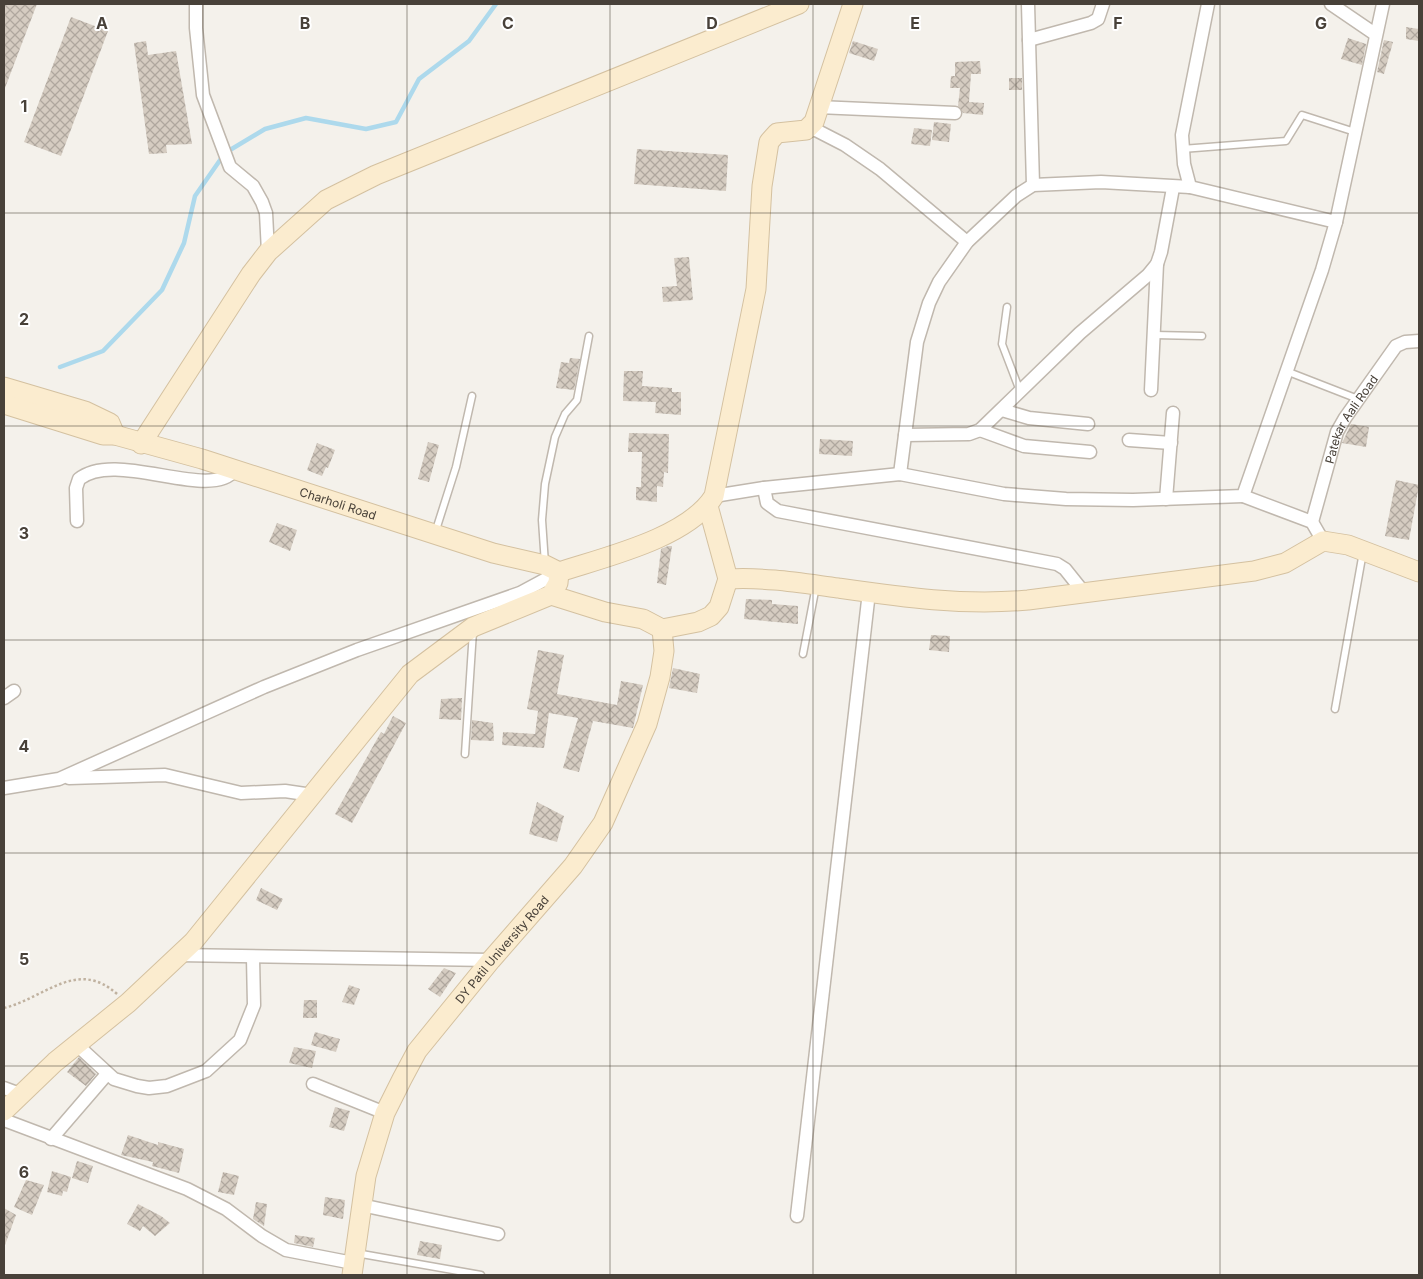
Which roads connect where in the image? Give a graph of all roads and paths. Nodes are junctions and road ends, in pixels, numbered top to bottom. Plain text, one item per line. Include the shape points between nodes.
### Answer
1 (196, 4) edge
2 (799, 4) edge
3 (853, 4) edge
4 (1028, 4) edge
5 (1103, 4) edge
6 (1208, 4) edge
7 (1332, 4) edge
8 (1383, 4) edge
9 (1375, 34) junction
10 (1029, 40) junction
11 (818, 107) junction
12 (955, 113) dead end
13 (810, 127) junction
14 (1355, 132) junction
15 (1182, 149) junction
16 (1033, 185) junction
17 (1190, 187) junction
18 (1173, 188) junction
19 (1336, 222) junction
20 (967, 242) junction
21 (268, 252) junction
22 (1157, 264) junction
23 (1007, 307) dead end
24 (1154, 335) junction
25 (589, 336) dead end
26 (1202, 336) dead end
27 (1419, 341) edge
28 (1286, 371) junction
29 (4, 387) edge
30 (1151, 390) dead end
31 (1020, 392) junction
32 (472, 396) dead end
33 (1358, 399) junction
34 (4, 404) edge
35 (1002, 410) junction
36 (1173, 413) dead end
37 (1088, 424) dead end
38 (980, 430) junction
39 (115, 435) junction
40 (905, 435) junction
41 (1129, 440) dead end
42 (1171, 443) junction
43 (141, 444) junction
44 (1090, 452) dead end
45 (235, 470) junction
46 (900, 474) junction
47 (764, 488) junction
48 (1243, 496) junction
49 (1166, 499) junction
50 (711, 501) junction
51 (78, 521) dead end
52 (1312, 522) junction
53 (434, 534) junction
54 (1323, 541) junction
55 (1363, 550) junction
56 (552, 569) junction
57 (1419, 572) edge
58 (728, 579) junction
59 (816, 585) junction
60 (868, 592) junction
61 (1085, 594) junction
62 (551, 595) junction
63 (473, 627) junction
64 (662, 629) junction
65 (803, 654) dead end
66 (1335, 709) dead end
67 (465, 754) dead end
68 (59, 779) junction
69 (4, 788) edge
70 (312, 795) junction
71 (178, 955) junction
72 (252, 958) junction
73 (491, 960) junction
74 (128, 1003) junction
75 (4, 1008) edge
76 (77, 1045) junction
77 (108, 1074) junction
78 (313, 1084) dead end
79 (12, 1091) edge
80 (4, 1111) edge
81 (385, 1113) junction
82 (4, 1120) edge
83 (51, 1139) junction
84 (361, 1205) junction
85 (797, 1216) dead end
86 (498, 1234) dead end
87 (353, 1264) edge
88 (482, 1275) edge

1 - 21 street via 203,94 230,167 253,186 262,202 266,213
2 - 21 street via 376,175 326,200
3 - 11 street
4 - 10 street
5 - 10 street via 1098,19 1091,23
6 - 15 street
7 - 9 street
8 - 9 street
9 - 14 street
10 - 16 street
11 - 12 street
11 - 13 street
13 - 20 street via 845,145 880,169
13 - 50 street via 777,132 769,142 762,186 756,289
14 - 15 lane via 1302,115 1286,141
14 - 19 street
15 - 17 street
16 - 18 street via 1101,182
16 - 20 street via 1016,196
17 - 18 street
17 - 19 street
18 - 22 street
19 - 28 street
20 - 40 street via 939,282 922,322
21 - 43 street
22 - 24 street
22 - 31 street
23 - 31 lane via 1002,344
24 - 26 lane
24 - 30 street
25 - 56 lane via 578,400 566,414 555,437 545,484 542,520
27 - 33 street, Patekar Aali Road via 1396,346
28 - 33 lane
28 - 48 street
29 - 39 street, Charholi Road via 85,411 110,423
31 - 35 street
32 - 53 lane via 456,467
33 - 52 street, Patekar Aali Road via 1338,432
34 - 39 street, Charholi Road via 103,435
35 - 37 street via 1029,418
35 - 38 street
36 - 42 street
38 - 40 street via 969,434
38 - 44 street via 1024,446
39 - 43 street, Charholi Road
40 - 46 street
41 - 42 street
42 - 49 street
43 - 45 street, Charholi Road
45 - 51 street via 230,476 217,480 127,470 93,472 79,479 76,488
45 - 53 street, Charholi Road
46 - 47 street
46 - 49 street via 1004,494 1097,501
47 - 50 street
47 - 61 street via 766,503 778,511 1056,564 1065,569
48 - 49 street
48 - 52 street
50 - 56 street via 696,516 655,540
50 - 58 street
52 - 54 street
53 - 56 street, Charholi Road
54 - 55 street via 1337,541
54 - 61 street via 1285,563 1254,571
55 - 57 street
55 - 66 lane
56 - 62 street via 558,583
56 - 68 street via 520,593 356,650 264,687
58 - 59 street via 780,579
58 - 64 street via 719,607 711,616
59 - 60 street
59 - 65 lane
60 - 61 street via 974,603
60 - 85 street
62 - 63 street
62 - 64 street via 605,612 643,619
63 - 67 lane
63 - 70 street via 410,674
64 - 73 street, DY Patil University Road via 664,651 660,677 647,724 603,823 572,866
68 - 69 street
68 - 70 street via 165,775 240,793 285,791
70 - 71 street via 193,942
71 - 72 street
71 - 74 street
72 - 73 street
72 - 77 street via 254,1005 240,1040 206,1071 167,1086 149,1088 123,1082
73 - 81 street, DY Patil University Road via 416,1051
74 - 75 path via 105,983 90,978 48,989
74 - 76 street
76 - 77 street
76 - 79 street
77 - 83 street
78 - 81 street
79 - 80 street
81 - 84 street, DY Patil University Road
82 - 83 street
83 - 87 street via 187,1189 226,1209 286,1250
84 - 86 street
84 - 87 street, DY Patil University Road
87 - 88 lane

